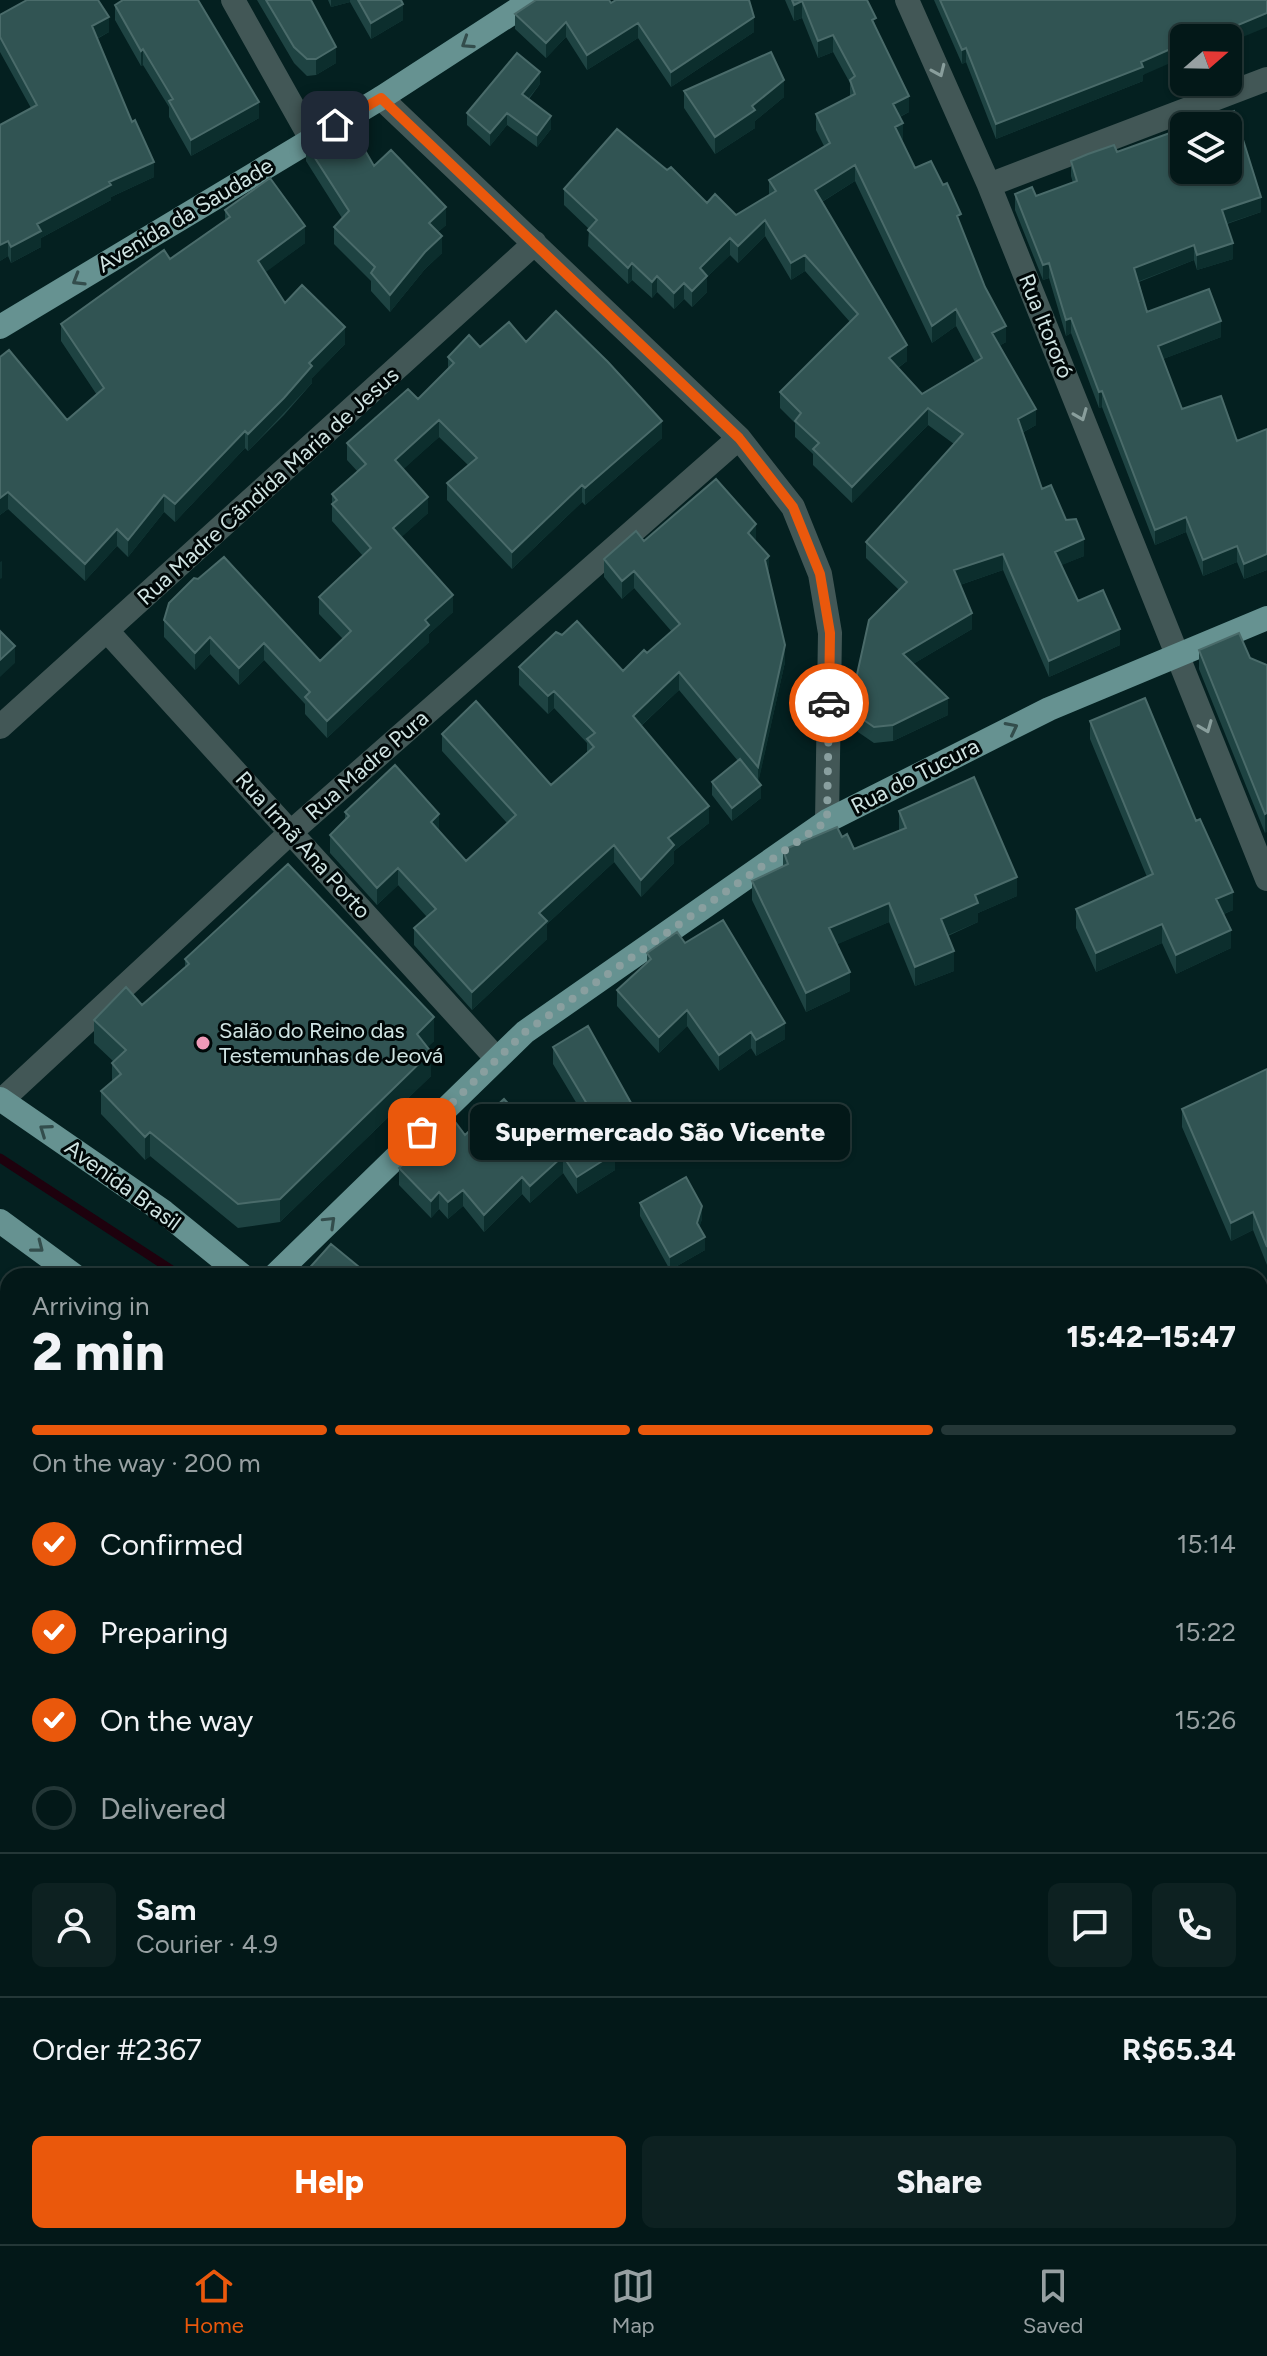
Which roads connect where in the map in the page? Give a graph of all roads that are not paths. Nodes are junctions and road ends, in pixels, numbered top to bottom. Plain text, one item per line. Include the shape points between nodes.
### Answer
1 (233, 0) edge
2 (532, 0) edge
3 (907, 0) edge
4 (1267, 79) edge
5 (381, 98) junction
6 (311, 139) junction
7 (989, 185) junction
8 (535, 243) junction
9 (0, 327) edge
10 (739, 438) junction
11 (1267, 618) edge
12 (108, 632) junction
13 (1177, 654) junction
14 (0, 727) edge
15 (827, 821) junction
16 (291, 832) junction
17 (1267, 879) edge
18 (497, 1059) junction
19 (1, 1100) edge
20 (0, 1221) edge
21 (64, 1268) edge
22 (233, 1268) edge
23 (282, 1268) edge

1 - 6 street
2 -> 5 main road, Avenida da Saudade
3 -> 7 street, Rua Itororó
4 - 7 street
5 - 6 main road, Avenida da Saudade
5 - 8 street
6 -> 9 main road, Avenida da Saudade
7 -> 13 street, Rua Itororó
8 - 10 street
8 - 12 street, Rua Madre Cãndida Maria de Jesus
10 - 15 street via 793,507 820,574 830,633
10 - 16 street, Rua Madre Pura
11 - 13 main road, Rua do Tucura
12 - 14 street, Rua Madre Cãndida Maria de Jesus
12 - 16 street, Rua Irmã Ana Porto
15 -> 13 main road, Rua do Tucura via 1049,709
13 -> 17 street, Rua Itororó
15 - 18 main road, Rua do Tucura via 525,1032
16 - 18 street, Rua Irmã Ana Porto
16 - 19 street, Rua Madre Pura
23 -> 18 main road, Rua do Tucura
22 -> 19 main road, Avenida Brasil via 164,1212
20 -> 21 main road

